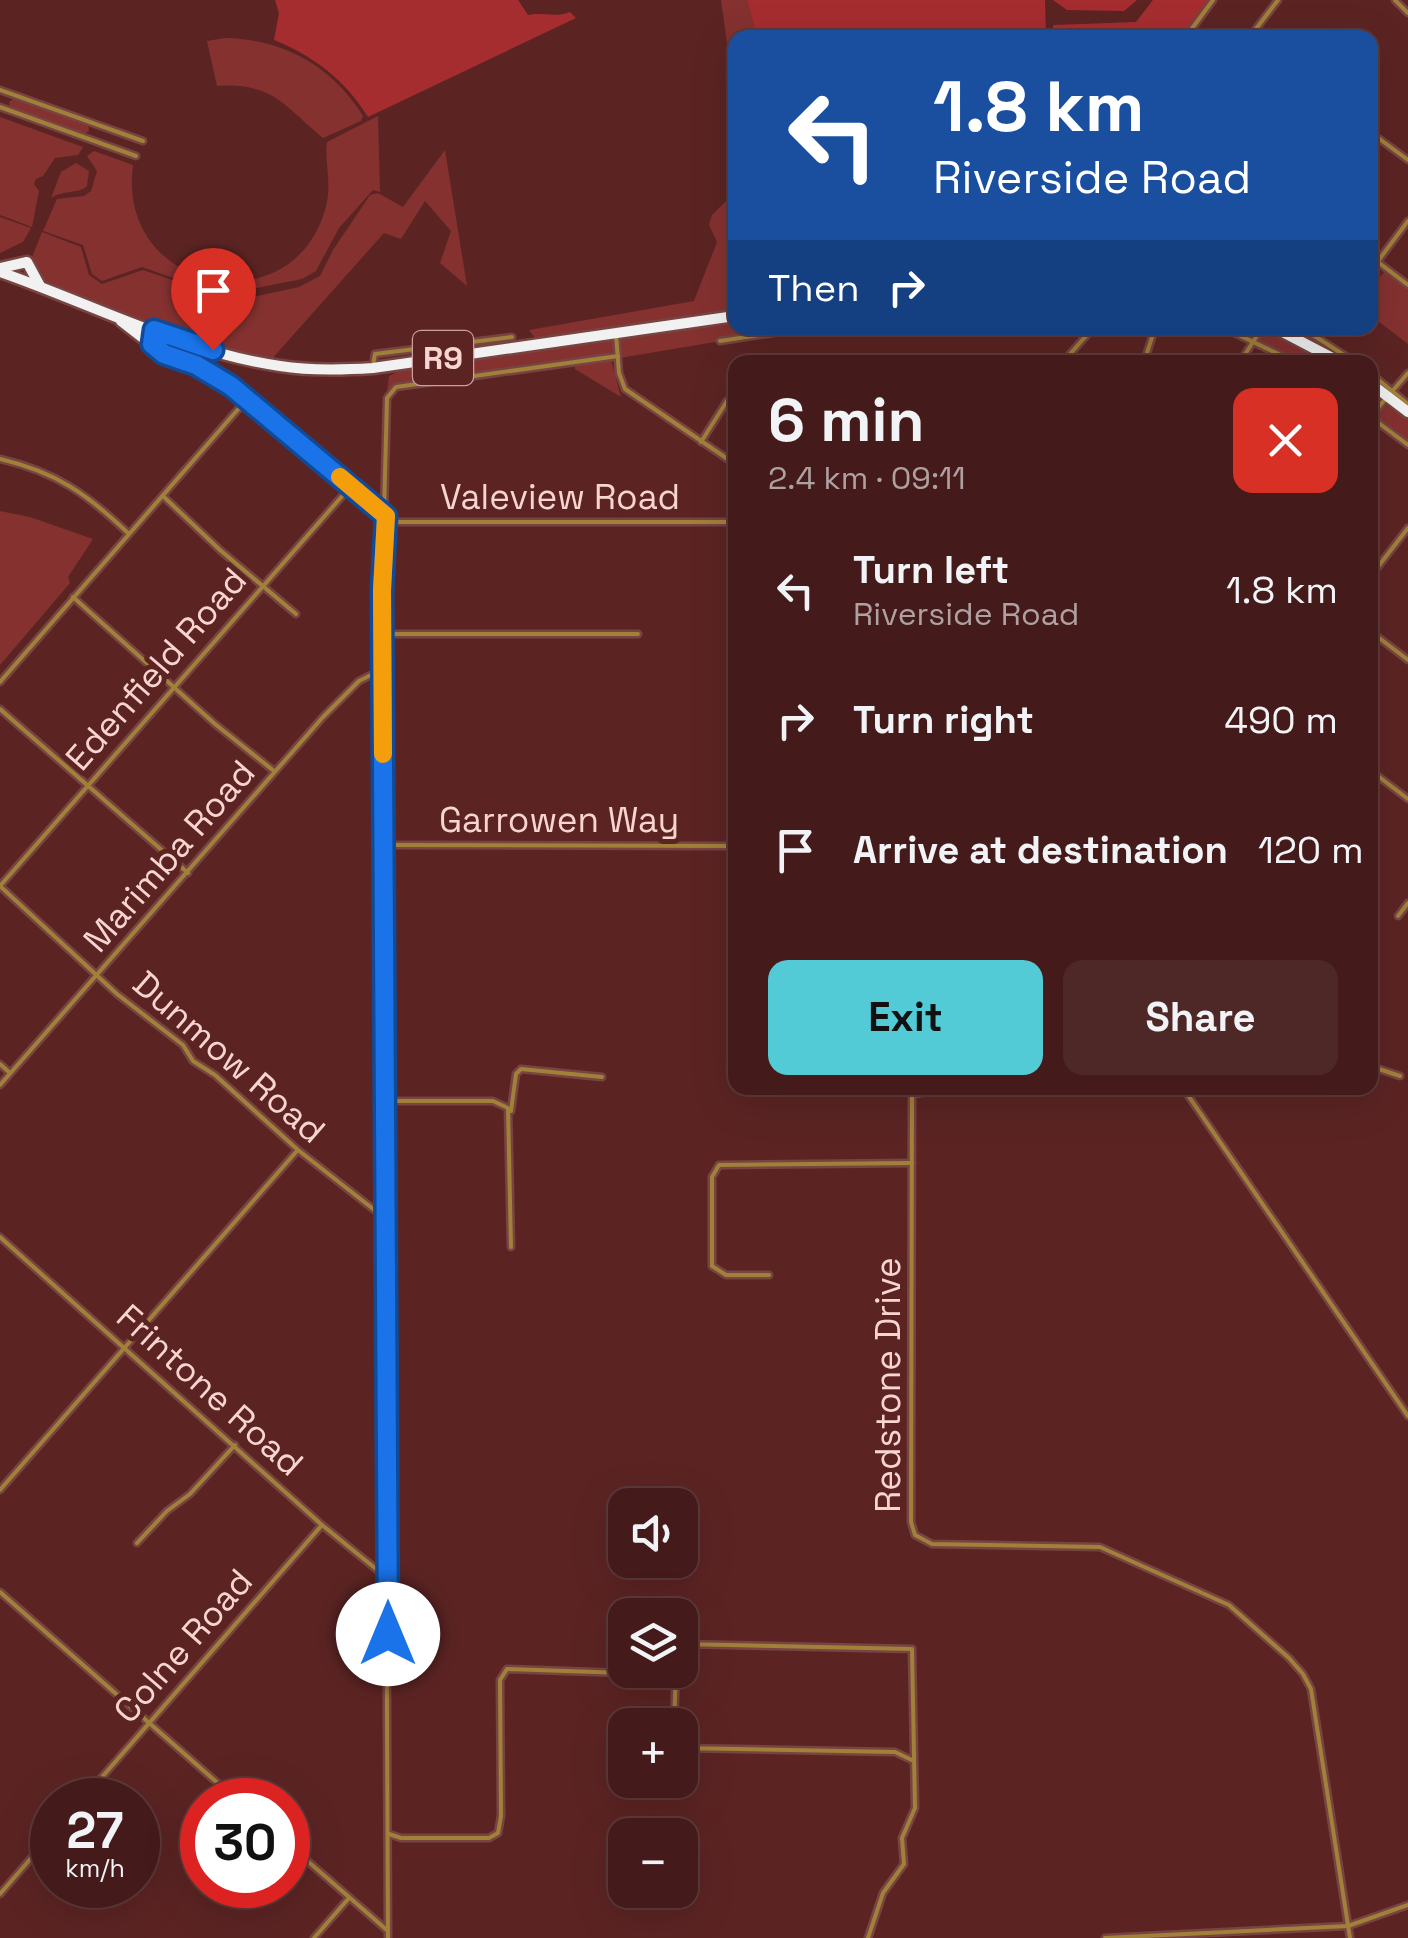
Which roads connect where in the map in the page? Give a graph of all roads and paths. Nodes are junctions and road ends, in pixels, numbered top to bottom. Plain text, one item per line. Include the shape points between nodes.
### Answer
1 (1213, 0) edge
2 (1278, 0) edge
3 (1394, 0) edge
4 (1408, 13) edge
5 (1191, 30) edge
6 (1254, 30) edge
7 (0, 90) edge
8 (0, 107) edge
9 (1378, 138) edge
10 (143, 141) dead end
11 (136, 156) dead end
12 (1408, 160) edge
13 (1408, 221) edge
14 (1378, 261) joint
15 (0, 270) edge
16 (1408, 285) edge
17 (40, 287) junction
18 (116, 316) junction
19 (728, 317) edge
20 (154, 330) junction
21 (167, 334) junction
22 (616, 334) junction
23 (762, 335) edge
24 (1088, 335) edge
25 (1240, 335) edge
26 (1258, 335) edge
27 (1288, 335) edge
28 (1313, 335) edge
29 (512, 337) dead end
30 (1254, 341) junction
31 (720, 342) dead end
32 (152, 344) junction
33 (1069, 355) edge
34 (1245, 355) edge
35 (1281, 355) edge
36 (1326, 355) edge
37 (1345, 355) edge
38 (168, 356) junction
39 (618, 356) junction
40 (373, 368) junction
41 (1408, 374) edge
42 (1378, 381) edge
43 (1378, 387) edge
44 (1392, 394) junction
45 (247, 399) junction
46 (728, 400) edge
47 (1408, 404) edge
48 (1378, 409) edge
49 (1408, 412) edge
50 (1378, 423) edge
51 (701, 442) junction
52 (1408, 445) edge
53 (728, 459) edge
54 (0, 460) edge
55 (351, 486) junction
56 (163, 496) junction
57 (385, 519) junction
58 (728, 522) edge
59 (1408, 528) edge
60 (128, 534) junction
61 (1378, 567) edge
62 (262, 584) junction
63 (73, 597) junction
64 (296, 614) dead end
65 (383, 634) junction
66 (638, 634) dead end
67 (1378, 637) edge
68 (1408, 660) edge
69 (383, 670) junction
70 (0, 682) edge
71 (174, 686) junction
72 (0, 708) edge
73 (275, 772) junction
74 (1378, 777) edge
75 (86, 786) junction
76 (1408, 799) edge
77 (384, 844) junction
78 (728, 846) edge
79 (188, 873) junction
80 (0, 886) edge
81 (1408, 903) edge
82 (1398, 916) dead end
83 (98, 974) junction
84 (0, 1064) edge
85 (1378, 1069) edge
86 (10, 1073) junction
87 (1400, 1076) dead end
88 (602, 1078) dead end
89 (0, 1085) edge
90 (912, 1095) edge
91 (1188, 1095) edge
92 (385, 1102) junction
93 (511, 1116) junction
94 (298, 1150) junction
95 (912, 1162) junction
96 (386, 1219) junction
97 (0, 1236) edge
98 (510, 1248) dead end
99 (769, 1275) dead end
100 (126, 1347) junction
101 (1408, 1416) edge
102 (235, 1445) junction
103 (0, 1490) edge
104 (322, 1525) junction
105 (137, 1543) dead end
106 (388, 1578) junction
107 (0, 1592) edge
108 (698, 1644) edge
109 (608, 1672) edge
110 (149, 1723) junction
111 (698, 1748) edge
112 (914, 1761) junction
113 (101, 1778) edge
114 (212, 1778) edge
115 (389, 1834) junction
116 (401, 1838) junction
117 (389, 1845) junction
118 (30, 1859) edge
119 (310, 1863) edge
120 (0, 1894) edge
121 (349, 1898) junction
122 (1408, 1904) edge
123 (1348, 1926) junction
124 (388, 1931) junction
125 (314, 1938) edge
126 (388, 1938) edge
127 (868, 1938) edge
128 (1106, 1938) edge
129 (1350, 1938) edge

1 - 5 street
2 - 6 street
3 - 4 street
7 - 10 street
8 - 11 street
9 - 12 street
13 - 14 street
14 - 16 street
15 - 17 highway, R9
15 - 17 highway via 26,262
17 - 18 highway, R9
18 - 20 highway, R9
18 - 32 highway
19 - 22 highway, R9
20 - 21 highway, R9
20 - 32 street
21 - 38 street via 162,345
21 - 40 highway, R9 via 284,367
22 - 39 street
22 - 40 highway, R9
23 - 31 street
24 - 33 street
25 - 30 street
26 - 30 street
27 - 36 highway
28 - 37 street
29 - 40 street via 374,354
30 - 34 street
30 - 35 street
32 - 38 street
38 - 45 street
39 - 51 street via 625,389
39 - 57 street via 391,390
41 - 44 street
42 - 44 street
43 - 44 highway
44 - 47 street
44 - 48 street
44 - 49 highway
45 - 55 street
45 - 56 street
46 - 51 street
50 - 52 street
51 - 53 street
54 - 60 street via 76,488
55 - 57 street
55 - 62 street, Edenfield Road
56 - 60 street
56 - 62 street
57 - 58 street, Valeview Road
57 - 65 street
59 - 61 street
60 - 63 street
62 - 64 street
62 - 71 street, Edenfield Road
63 - 70 street
63 - 71 street
65 - 66 street
65 - 69 street
67 - 68 street
69 - 73 street, Marimba Road via 352,687
69 - 77 street
71 - 73 street
71 - 75 street, Edenfield Road
72 - 75 street
73 - 79 street, Marimba Road
74 - 76 street
75 - 79 street
75 - 80 street, Edenfield Road
77 - 78 street, Garrowen Way
77 - 92 street
79 - 83 street, Marimba Road
80 - 83 street, Dunmow Road
81 - 82 street
83 - 86 street, Marimba Road
83 - 94 street, Dunmow Road
84 - 86 street
85 - 87 street
86 - 89 street, Marimba Road
88 - 93 street via 521,1069
90 - 95 street, Redstone Drive
91 - 101 street
92 - 93 street via 496,1101
92 - 96 street
93 - 98 street
94 - 96 street, Dunmow Road
94 - 100 street
95 - 99 street via 719,1165 712,1177 712,1266 726,1275
95 - 123 street, Redstone Drive via 915,1535 932,1544 1100,1547 1218,1598 1252,1624 1309,1682
96 - 106 street
97 - 100 street, Frintone Road
100 - 102 street, Frintone Road
100 - 103 street
102 - 104 street, Frintone Road
102 - 105 street
104 - 106 street, Frintone Road
104 - 110 street, Colne Road
106 - 115 street
107 - 110 street
108 - 112 street via 911,1648
109 - 116 street via 504,1672 498,1833
110 - 113 street, Colne Road
110 - 114 street
111 - 112 street via 896,1752
112 - 127 street via 914,1813 902,1838 904,1864 883,1894
115 - 116 street
115 - 117 street
116 - 117 street
117 - 124 street
118 - 120 street
119 - 121 street
121 - 124 street
121 - 125 street
122 - 123 street
123 - 128 street
123 - 129 street
124 - 126 street

